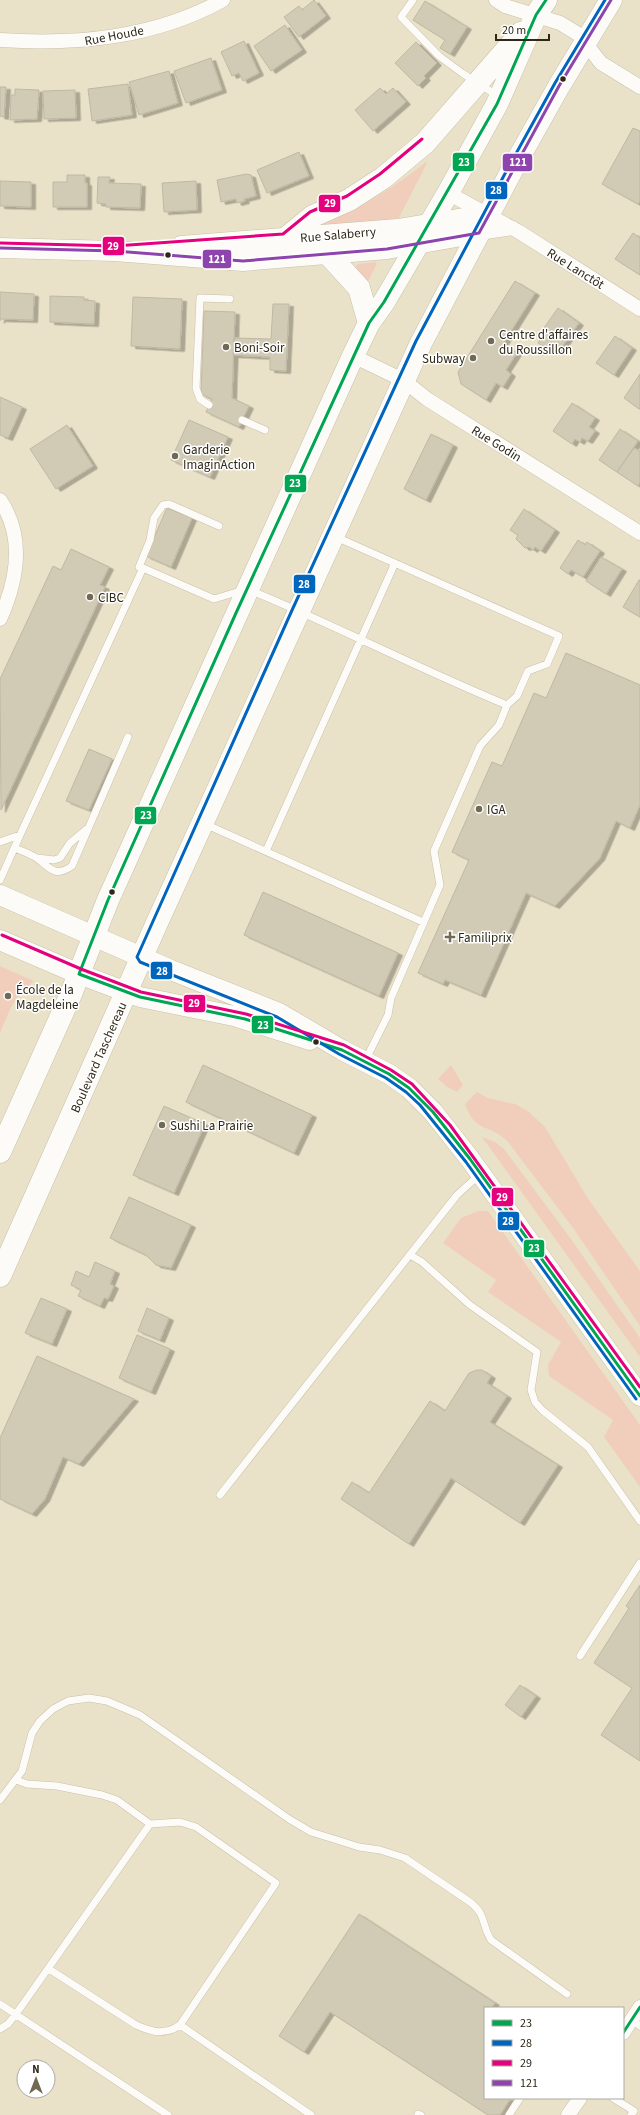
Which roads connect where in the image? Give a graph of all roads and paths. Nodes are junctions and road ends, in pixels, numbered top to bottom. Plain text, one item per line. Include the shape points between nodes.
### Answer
1 (222, 0) edge
2 (413, 0) edge
3 (496, 0) edge
4 (611, 0) edge
5 (541, 8) edge
6 (0, 40) edge
7 (585, 43) junction
8 (477, 83) junction
9 (640, 88) edge
10 (499, 97) junction
11 (448, 193) junction
12 (428, 224) junction
13 (484, 224) junction
14 (513, 228) junction
15 (285, 239) junction
16 (417, 244) junction
17 (0, 248) edge
18 (115, 251) junction
19 (329, 255) junction
20 (230, 299) dead end
21 (640, 308) edge
22 (369, 323) junction
23 (353, 356) junction
24 (403, 380) junction
25 (209, 405) dead end
26 (242, 420) dead end
27 (265, 430) dead end
28 (0, 500) edge
29 (219, 526) dead end
30 (640, 534) edge
31 (332, 535) junction
32 (395, 563) junction
33 (139, 567) dead end
34 (247, 589) junction
35 (298, 610) junction
36 (0, 620) edge
37 (361, 639) junction
38 (507, 705) junction
39 (128, 738) dead end
40 (203, 823) junction
41 (88, 828) junction
42 (20, 835) junction
43 (0, 842) edge
44 (14, 848) junction
45 (266, 850) junction
46 (37, 858) junction
47 (0, 880) edge
48 (0, 895) edge
49 (423, 922) junction
50 (94, 936) junction
51 (0, 940) edge
52 (142, 957) junction
53 (79, 974) junction
54 (127, 993) junction
55 (342, 1050) junction
56 (365, 1061) junction
57 (0, 1152) edge
58 (481, 1174) junction
59 (410, 1255) junction
60 (2, 1265) edge
61 (640, 1396) edge
62 (220, 1495) dead end
63 (640, 1521) edge
64 (640, 1563) edge
65 (580, 1656) dead end
66 (16, 1780) junction
67 (0, 1800) edge
68 (150, 1824) junction
69 (49, 1969) junction
70 (567, 1994) dead end
71 (0, 2004) edge
72 (640, 2007) edge
73 (16, 2014) junction
74 (636, 2023) edge
75 (180, 2025) junction
76 (0, 2029) edge
77 (624, 2032) edge
78 (519, 2099) edge
79 (579, 2099) edge
80 (614, 2099) edge
81 (635, 2114) edge
82 (168, 2115) edge
83 (311, 2115) edge
84 (509, 2115) edge
85 (568, 2115) edge

1 - 6 street, Rue Houde via 166,23 95,40
2 - 8 lane via 400,17 439,56
3 - 5 street via 505,6
4 - 7 main road, Boulevard Taschereau
5 - 7 street via 578,34
5 - 8 main road
5 - 10 main road
7 - 9 street via 601,63
7 - 13 main road, Boulevard Taschereau
8 - 10 lane
8 - 15 main road via 425,143 395,169 349,200 313,216
10 - 11 main road
11 - 12 main road
11 - 13 street, Rue Lanctôt
12 - 13 street, Rue Salaberry
12 - 15 street, Rue Salaberry
12 - 16 main road
13 - 14 street, Rue Lanctôt
13 - 14 street
13 - 16 street, Rue Salaberry
13 - 24 main road, Boulevard Taschereau
14 - 21 street, Rue Lanctôt
15 - 18 street, Rue Salaberry
16 - 19 street, Rue Salaberry
16 - 22 main road
17 - 18 street, Rue Salaberry
18 - 19 street, Rue Salaberry via 243,261
19 - 22 main road via 359,288
20 - 25 lane via 200,298 196,388 200,399
22 - 23 main road
23 - 24 street, Rue Godin
23 - 34 main road
24 - 30 street, Rue Godin via 427,399
24 - 31 main road, Boulevard Taschereau
26 - 27 lane
28 - 36 street via 10,520 16,551 11,591
29 - 33 lane via 170,504 163,505 155,514 150,540
31 - 32 lane
31 - 35 main road, Boulevard Taschereau
32 - 37 lane
32 - 38 lane via 559,636 547,664 528,671 517,696
34 - 35 lane
34 - 42 lane via 214,600 143,568
34 - 50 main road
35 - 37 lane
35 - 40 main road, Boulevard Taschereau
37 - 38 lane
37 - 45 lane
38 - 49 lane via 499,724 480,746 434,850 440,885
39 - 41 lane
40 - 45 lane
40 - 52 main road, Boulevard Taschereau
41 - 46 lane via 72,840 60,858
41 - 46 lane via 75,861 67,870 51,870
42 - 43 lane
42 - 44 lane
44 - 46 lane
44 - 47 lane
45 - 49 lane
48 - 50 street
49 - 56 lane via 391,998 388,1015
50 - 52 street
50 - 53 main road
51 - 53 street
52 - 54 main road, Boulevard Taschereau
52 - 55 street via 279,1013
53 - 54 street
53 - 57 main road
54 - 55 street via 163,1003 245,1019
54 - 60 main road, Boulevard Taschereau
55 - 56 street
56 - 58 street via 417,1095
58 - 59 lane via 463,1188
58 - 61 street
59 - 62 lane
59 - 63 lane via 422,1262 470,1305 537,1352 532,1390 535,1402 588,1447
64 - 65 lane
66 - 67 lane
66 - 68 lane via 27,1784 57,1786 102,1795 117,1800
66 - 70 lane via 24,1766 32,1734 40,1721 53,1709 68,1702 89,1698 128,1708 311,1832 405,1858 470,1902 483,1916 486,1932 491,1940
68 - 69 lane
68 - 75 lane via 180,1822 196,1828 276,1883
69 - 73 lane
69 - 75 lane via 136,2025 163,2033
71 - 73 lane
72 - 74 street
73 - 76 lane
73 - 82 lane
74 - 77 street
75 - 83 lane
78 - 84 lane
79 - 85 street
80 - 81 lane

